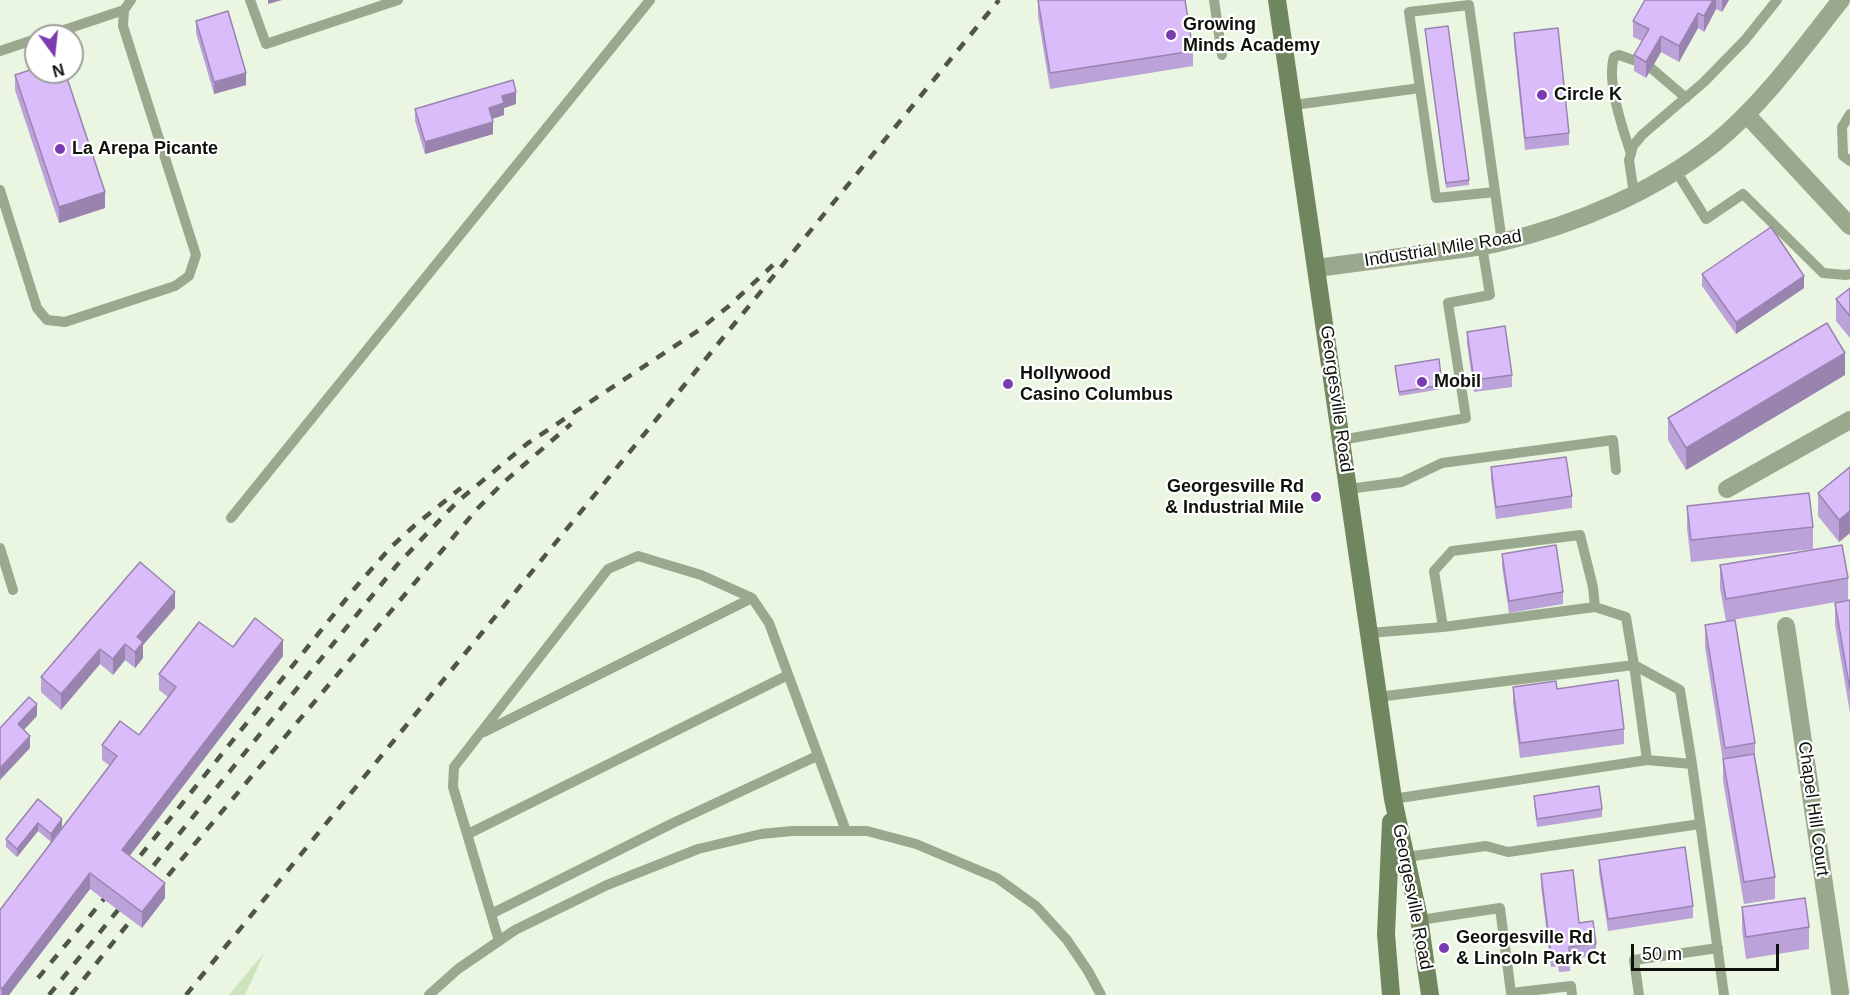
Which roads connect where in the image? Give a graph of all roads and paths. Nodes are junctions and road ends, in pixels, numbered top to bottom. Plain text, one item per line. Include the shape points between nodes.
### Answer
1 (131, 0) edge
2 (250, 0) edge
3 (398, 0) edge
4 (650, 0) edge
5 (1214, 0) edge
6 (1277, 0) edge
7 (1777, 0) edge
8 (1841, 0) edge
9 (124, 10) junction
10 (82, 24) edge
11 (24, 43) edge
12 (0, 51) edge
13 (1222, 55) dead end
14 (1639, 62) edge
15 (1651, 68) edge
16 (1420, 88) junction
17 (1686, 98) junction
18 (1294, 105) junction
19 (1746, 114) junction
20 (1850, 114) edge
21 (1630, 154) junction
22 (1850, 161) edge
23 (1676, 171) junction
24 (0, 190) edge
25 (1494, 192) junction
26 (1634, 194) junction
27 (1850, 226) edge
28 (1502, 242) junction
29 (1482, 246) junction
30 (1317, 268) junction
31 (1850, 274) edge
32 (1850, 420) edge
33 (1341, 440) junction
34 (1616, 470) dead end
35 (1348, 489) junction
36 (1727, 489) dead end
37 (231, 518) dead end
38 (0, 548) edge
39 (13, 590) dead end
40 (752, 598) junction
41 (1595, 607) junction
42 (1785, 626) dead end
43 (1443, 627) junction
44 (1369, 633) junction
45 (1634, 664) junction
46 (788, 675) junction
47 (1378, 697) junction
48 (480, 734) junction
49 (818, 756) junction
50 (1647, 760) junction
51 (1692, 764) junction
52 (1393, 799) junction
53 (1700, 824) junction
54 (846, 831) junction
55 (468, 834) junction
56 (1406, 857) junction
57 (491, 914) junction
58 (1420, 920) junction
59 (499, 941) junction
60 (1718, 948) junction
61 (1837, 993) edge
62 (429, 995) edge
63 (1101, 995) edge
64 (1391, 995) edge
65 (1430, 995) edge
66 (1572, 995) edge
67 (1639, 995) edge
68 (1724, 995) edge

1 - 9 lane
2 - 3 lane via 266,44
4 - 37 lane
5 - 13 lane
6 - 18 main road, Georgesville Road
7 - 17 lane via 1745,40
8 - 19 street, Industrial Mile Road
9 - 10 lane
9 - 24 lane via 123,26 196,255 189,276 175,286 65,322 47,320 37,308
11 - 12 lane
14 - 21 lane via 1619,55 1611,66 1617,109
15 - 17 lane
16 - 18 lane
16 - 25 lane via 1436,198
16 - 25 lane via 1409,12 1469,5
17 - 21 lane via 1642,135
18 - 30 main road, Georgesville Road
19 - 23 street, Industrial Mile Road
19 - 27 street
20 - 22 lane via 1842,127 1843,156
21 - 26 lane
23 - 26 street, Industrial Mile Road
23 - 31 lane via 1706,219 1743,194 1823,273
25 - 28 lane
26 - 28 street, Industrial Mile Road via 1556,227
28 - 29 street, Industrial Mile Road
29 - 30 street, Industrial Mile Road
29 - 33 lane via 1490,296 1448,303 1466,418
30 - 33 main road, Georgesville Road
32 - 36 street
33 - 35 main road, Georgesville Road
34 - 35 lane via 1612,440 1442,463 1401,482
35 - 44 main road, Georgesville Road
38 - 39 lane
40 - 46 lane via 769,623
40 - 48 lane
40 - 48 lane via 701,575 638,556 608,569
41 - 43 lane
41 - 43 lane via 1580,535 1452,551 1434,571
41 - 45 lane via 1626,617
42 - 61 street, Chapel Hill Court
43 - 44 lane
44 - 47 main road, Georgesville Road
45 - 47 lane
45 - 50 lane
45 - 51 lane via 1680,690
46 - 49 lane
46 - 55 lane
47 - 52 main road, Georgesville Road
48 - 55 lane via 454,767 453,787
49 - 54 lane
49 - 57 lane
50 - 51 lane
50 - 52 lane
51 - 53 lane
52 - 56 main road, Georgesville Road
52 - 64 main road, Georgesville Road via 1386,934
53 - 56 lane via 1508,852 1486,846
53 - 60 lane
54 - 59 lane via 761,834 698,849 607,885
54 - 63 lane via 867,831 916,844 997,878 1036,906 1067,940
55 - 57 lane
56 - 58 main road, Georgesville Road
57 - 59 lane
58 - 65 main road, Georgesville Road
58 - 66 lane via 1500,908 1511,993 1571,986
59 - 62 lane
60 - 67 lane via 1634,960
60 - 68 lane

